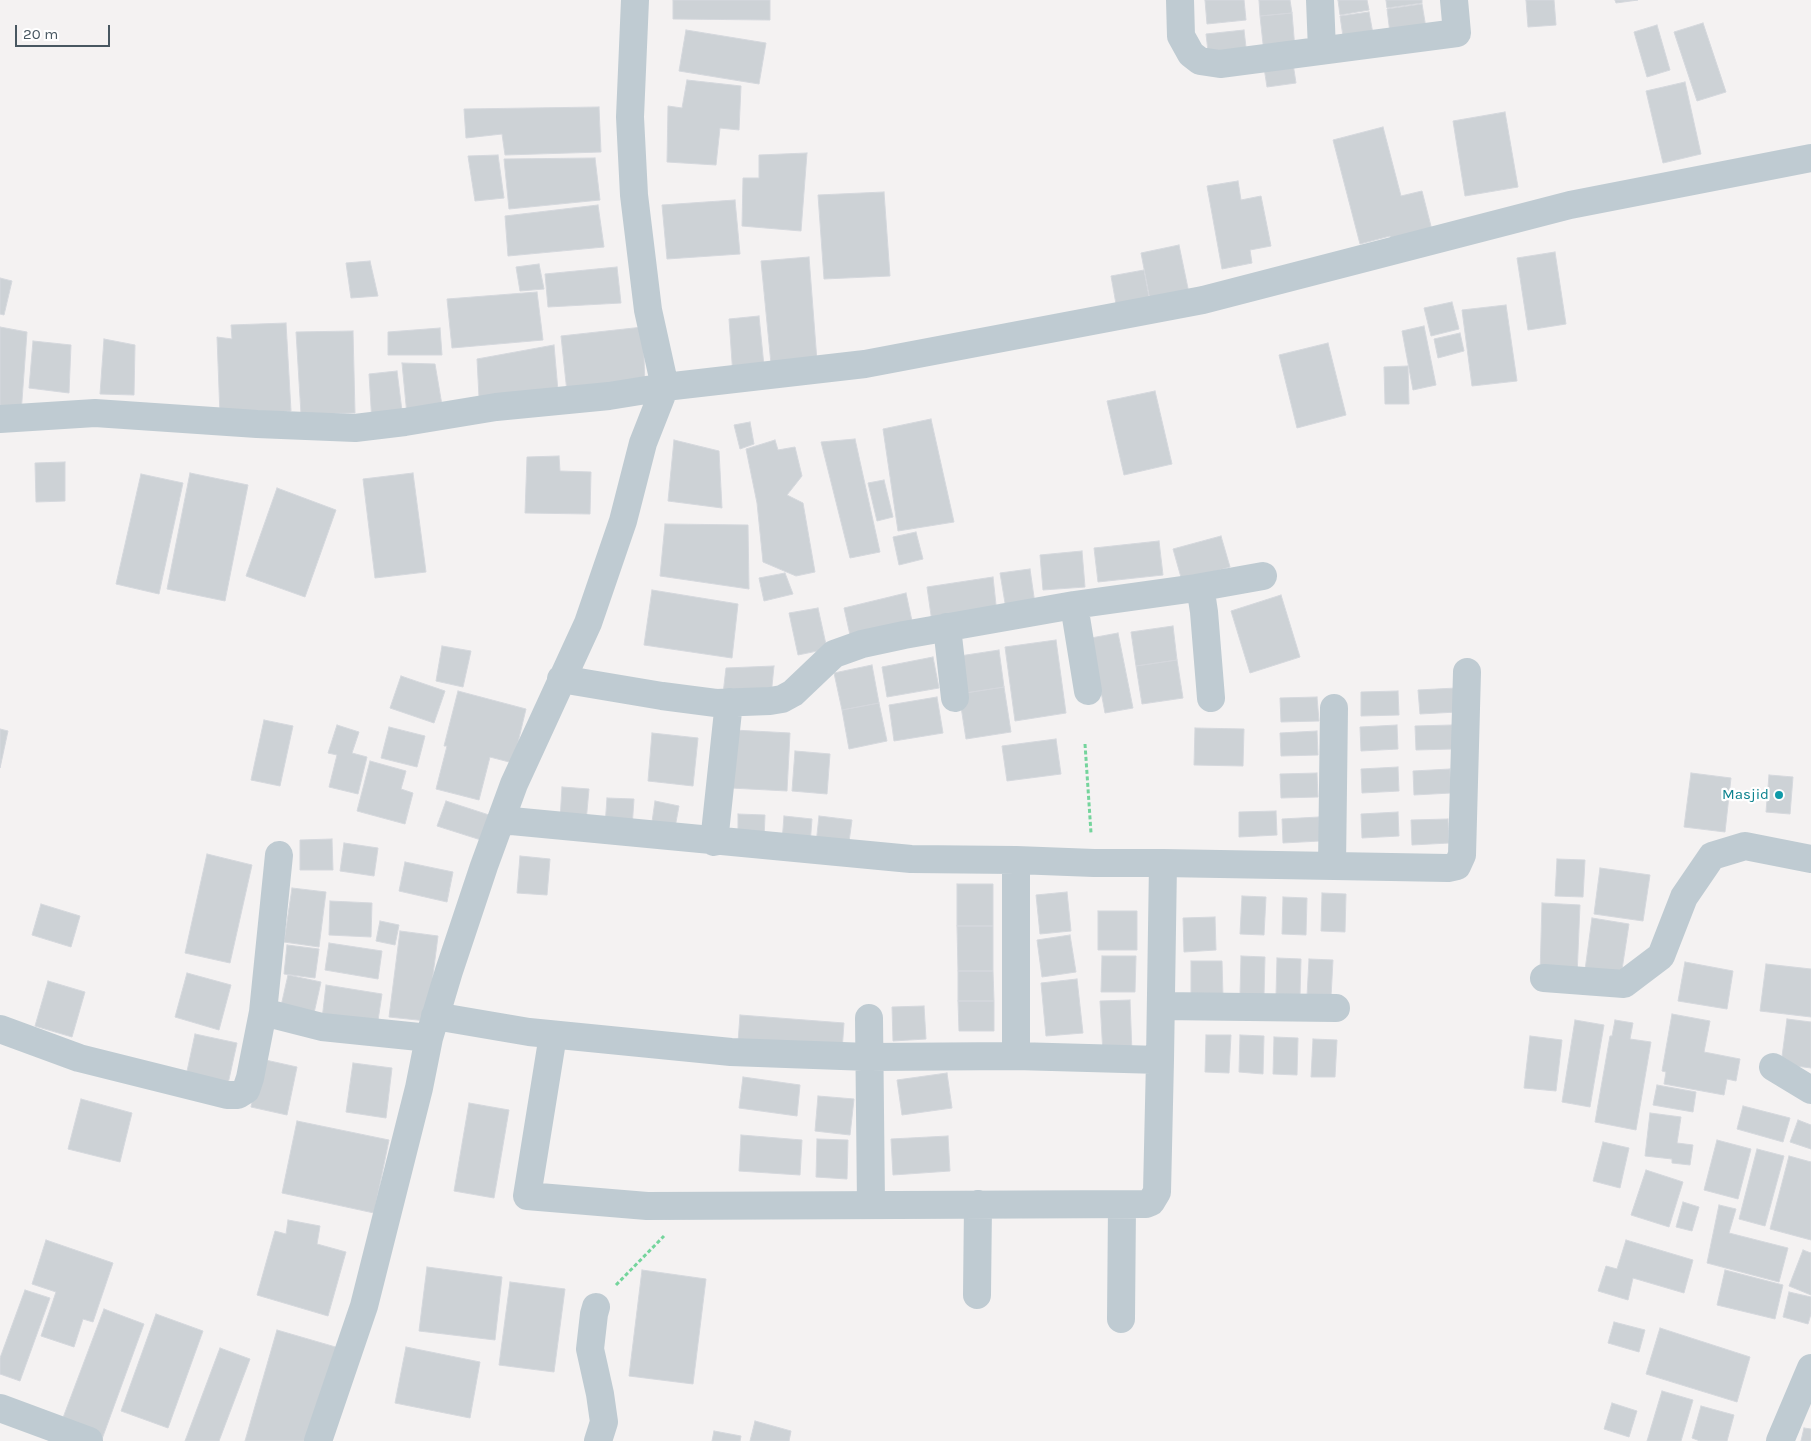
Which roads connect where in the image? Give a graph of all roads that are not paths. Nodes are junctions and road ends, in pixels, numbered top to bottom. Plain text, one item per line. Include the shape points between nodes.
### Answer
1 (635, 0) edge
2 (642, 0) edge
3 (1180, 0) edge
4 (1320, 0) edge
5 (1454, 0) edge
6 (1322, 50) junction
7 (1811, 158) edge
8 (665, 388) junction
9 (0, 419) edge
10 (1263, 576) dead end
11 (1196, 588) junction
12 (1074, 605) junction
13 (947, 627) junction
14 (1467, 672) dead end
15 (561, 680) junction
16 (1088, 691) dead end
17 (955, 698) dead end
18 (1211, 698) dead end
19 (729, 702) junction
20 (1334, 708) dead end
21 (501, 820) junction
22 (714, 842) junction
23 (279, 855) dead end
24 (1811, 859) edge
25 (1016, 860) junction
26 (1163, 863) junction
27 (1332, 866) junction
28 (1544, 978) dead end
29 (1161, 1006) junction
30 (1336, 1008) dead end
31 (263, 1012) junction
32 (869, 1018) dead end
33 (432, 1027) junction
34 (0, 1030) edge
35 (553, 1035) junction
36 (1016, 1056) junction
37 (869, 1057) junction
38 (1160, 1060) junction
39 (1773, 1067) dead end
40 (1811, 1090) edge
41 (871, 1204) junction
42 (978, 1204) junction
43 (1122, 1205) junction
44 (977, 1295) dead end
45 (596, 1307) road end
46 (1121, 1319) dead end
47 (1811, 1368) edge
48 (0, 1408) edge
49 (89, 1441) edge
50 (318, 1441) edge
51 (598, 1441) edge
52 (1780, 1441) edge

1 - 8 street via 630,117 634,195 648,310
2 - 8 street via 642,207
3 - 6 street via 1181,36 1191,54 1200,61 1220,64
4 - 6 street
5 - 6 street via 1456,33
7 - 8 street via 1570,205 1203,300 865,364
8 - 9 street via 355,428 95,413
8 - 15 street via 643,443 623,520 588,623
10 - 11 street
11 - 12 street
11 - 18 street via 1201,592 1204,612
12 - 13 street
12 - 16 street
13 - 17 street
13 - 19 street via 862,644 834,654 793,693 782,699
14 - 27 street via 1460,862 1448,868
15 - 19 street via 662,696
15 - 21 street
19 - 22 street
20 - 27 street
21 - 22 street
21 - 33 street
22 - 25 street via 911,860
23 - 31 street
24 - 28 street via 1746,846 1712,856 1684,897 1661,956 1624,984
25 - 26 street
25 - 36 street
26 - 27 street
26 - 29 street
29 - 30 street
29 - 38 street
31 - 33 street via 322,1027
31 - 34 street via 248,1084 238,1096 80,1058
32 - 37 street
33 - 35 street via 474,1023
33 - 50 street via 364,1306
35 - 37 street via 731,1052
35 - 41 street via 527,1196 647,1206
36 - 37 street
36 - 38 street
37 - 41 street
38 - 43 street via 1157,1192 1146,1204
39 - 40 street
41 - 42 street
42 - 43 street
42 - 44 street
43 - 46 street
45 - 51 street via 590,1349 604,1422
47 - 52 street
48 - 49 street

